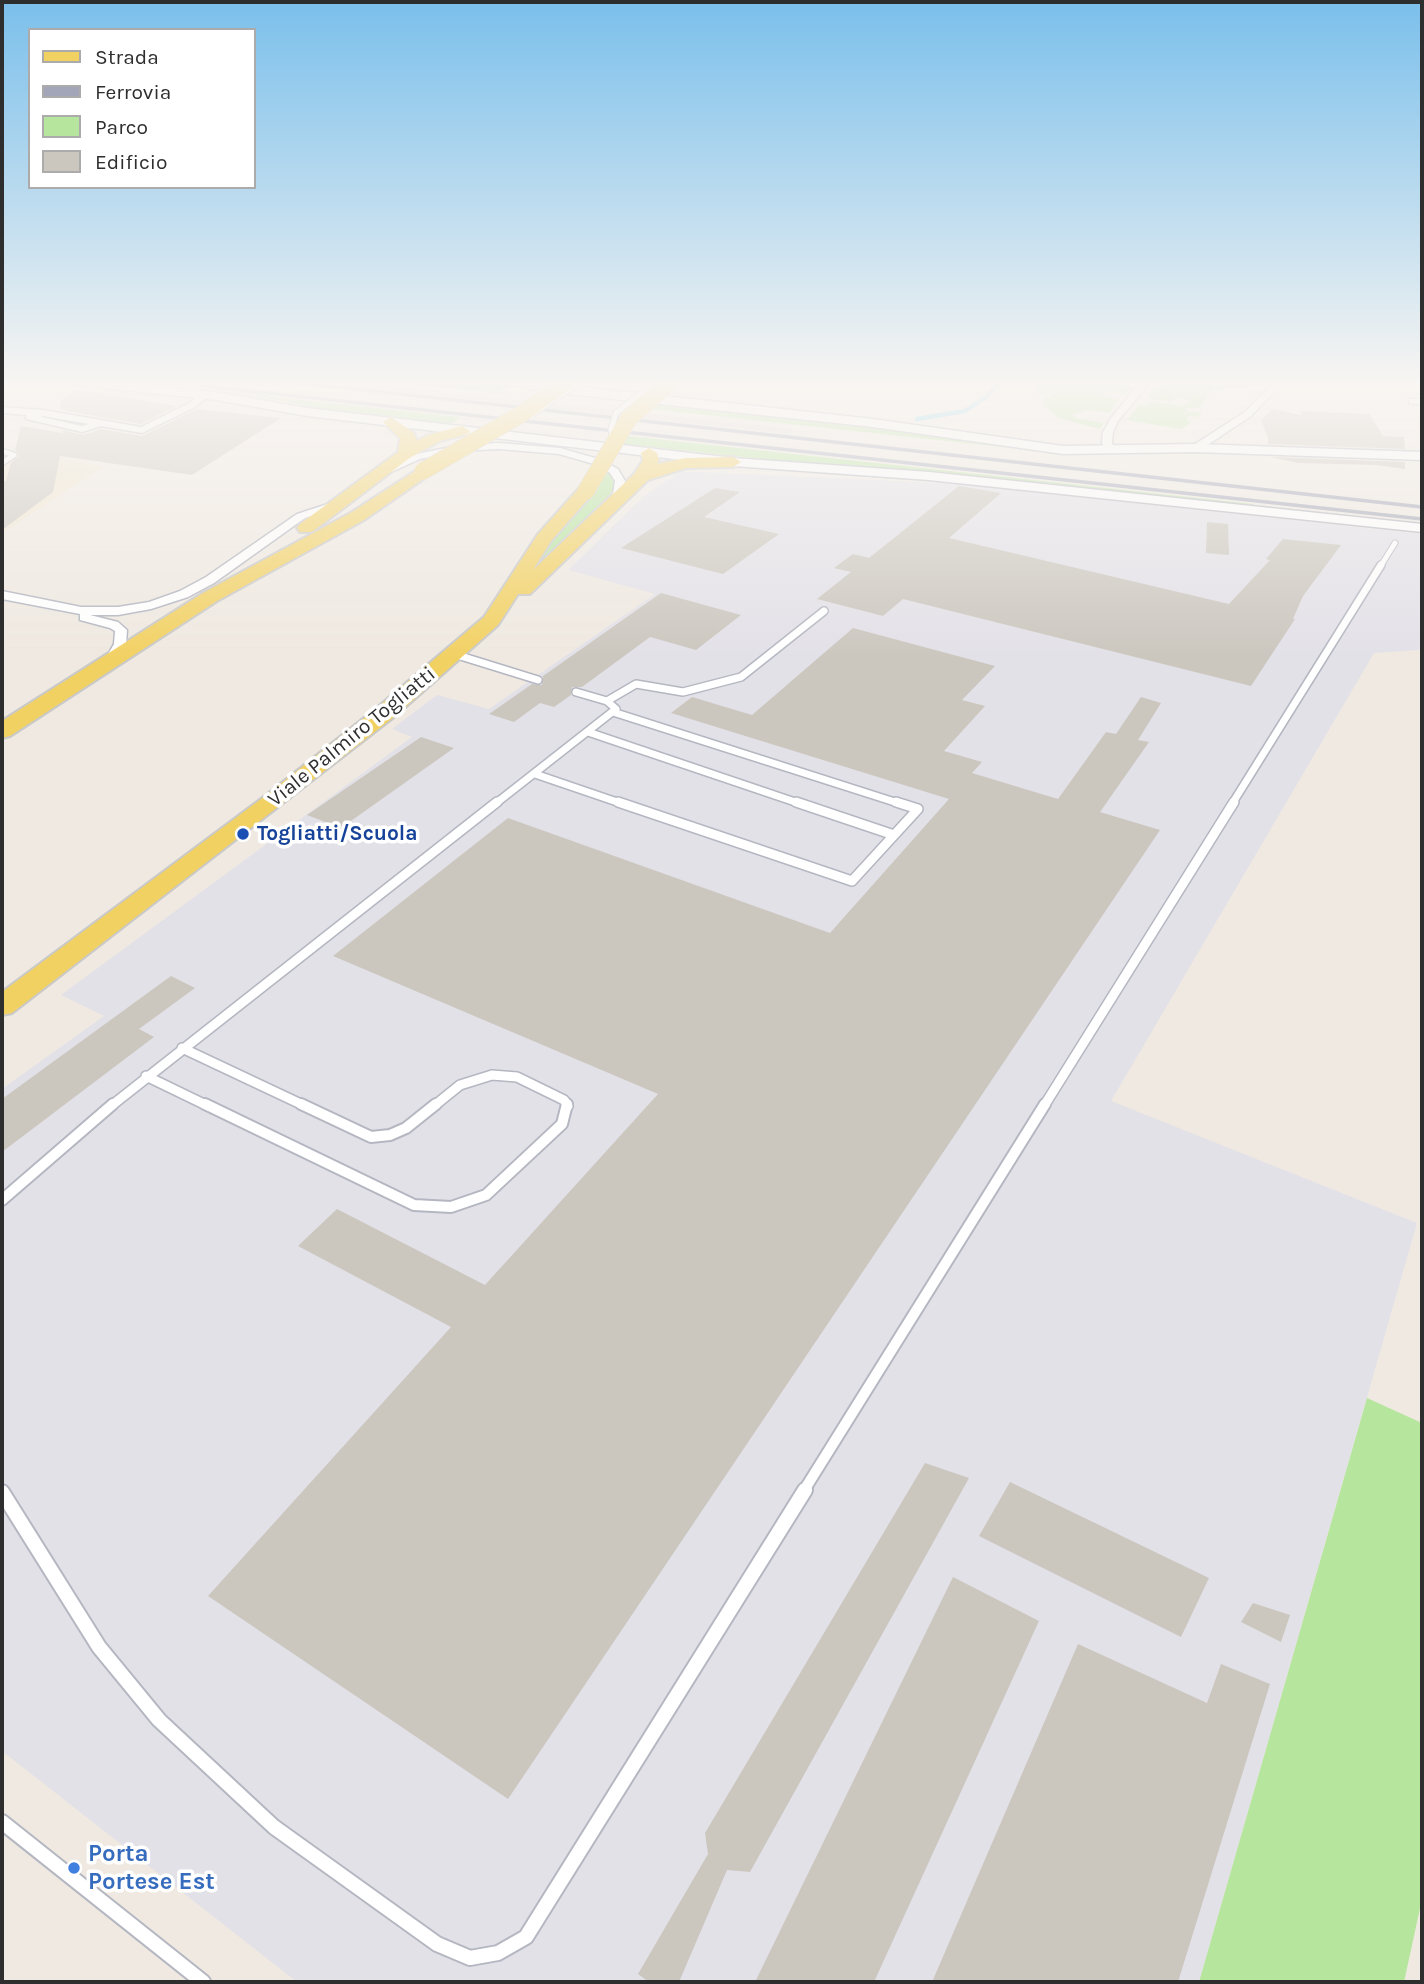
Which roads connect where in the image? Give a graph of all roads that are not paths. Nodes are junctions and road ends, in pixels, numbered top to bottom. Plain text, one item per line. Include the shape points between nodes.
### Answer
1 (380, 474) edge
2 (419, 474) edge
3 (596, 474) edge
4 (614, 474) edge
5 (650, 474) edge
6 (895, 474) edge
7 (377, 475) joint
8 (642, 476) joint
9 (617, 501) junction
10 (340, 503) junction
11 (1422, 528) edge
12 (1395, 543) dead end
13 (2, 595) edge
14 (210, 597) junction
15 (50, 607) junction
16 (824, 611) dead end
17 (491, 621) junction
18 (454, 654) junction
19 (111, 660) junction
20 (538, 680) dead end
21 (576, 692) dead end
22 (607, 701) junction
23 (613, 712) junction
24 (2, 731) edge
25 (588, 732) junction
26 (535, 774) junction
27 (894, 835) junction
28 (2, 1006) edge
29 (182, 1048) junction
30 (146, 1076) junction
31 (2, 1200) edge
32 (2, 1492) edge
33 (2, 1822) edge
34 (203, 1982) edge

1 - 7 street
2 - 14 main road, bridge via 358,516
3 - 17 main road, Viale Palmiro Togliatti, bridge via 544,538
4 - 9 street via 620,481
5 - 8 main road
6 - 11 street
7 - 10 main road
8 - 9 main road
9 - 17 main road
10 - 14 main road
10 - 15 street via 302,516 210,580 166,601 112,611
12 - 32 lane via 526,1937 498,1953 470,1958 437,1944 274,1827 159,1720 99,1647
13 - 15 street
14 - 19 main road
15 - 19 street via 118,627 121,638
16 - 22 lane via 741,677 683,692 636,684
17 - 18 main road, Viale Palmiro Togliatti
18 - 20 lane
18 - 28 main road, Viale Palmiro Togliatti via 273,801
19 - 24 main road
21 - 22 lane
22 - 23 lane via 616,707
23 - 25 lane
23 - 27 lane via 918,809
25 - 26 lane
25 - 27 lane
26 - 27 lane via 852,881
26 - 29 lane
29 - 30 lane
29 - 30 lane via 371,1138 406,1128 460,1085 492,1075 517,1077 568,1105 562,1124 486,1195 451,1207 423,1206
30 - 31 lane
33 - 34 lane

